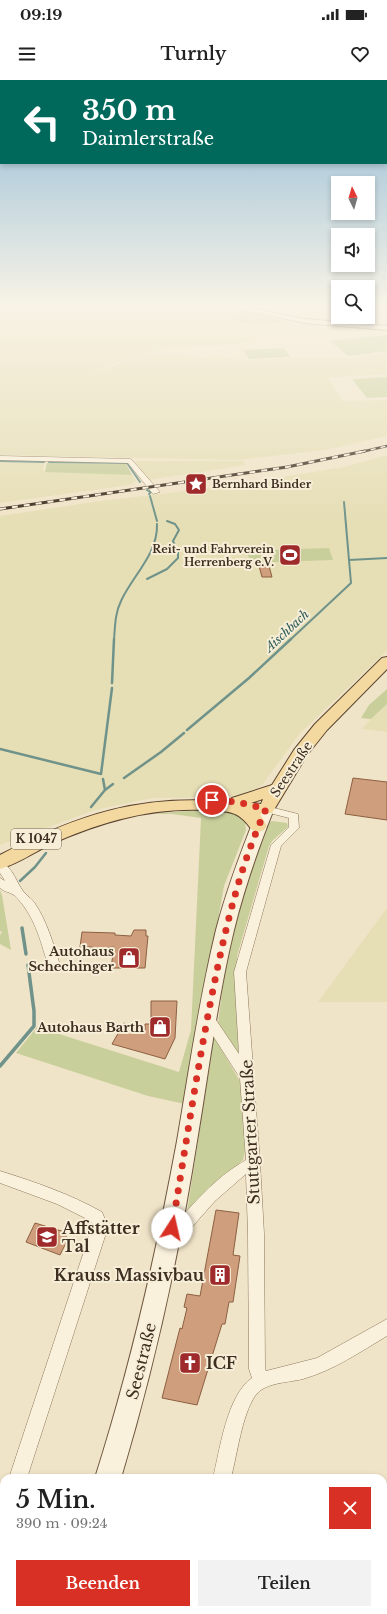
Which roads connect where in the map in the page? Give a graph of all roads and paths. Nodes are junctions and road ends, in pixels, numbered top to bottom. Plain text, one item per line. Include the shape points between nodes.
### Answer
1 (0, 458) edge
2 (156, 492) dead end
3 (387, 661) edge
4 (276, 789) junction
5 (240, 805) junction
6 (266, 809) junction
7 (87, 823) junction
8 (258, 826) junction
9 (0, 856) edge
10 (0, 863) edge
11 (0, 866) edge
12 (0, 882) edge
13 (16, 891) junction
14 (54, 965) dead end
15 (207, 1017) junction
16 (247, 1078) junction
17 (253, 1163) junction
18 (0, 1177) edge
19 (170, 1243) junction
20 (387, 1327) edge
21 (261, 1381) junction
22 (19, 1474) edge
23 (109, 1474) edge
24 (223, 1474) edge

1 - 2 street via 130,461
3 - 4 main road, Seestraße via 321,727
4 - 5 main road
4 - 6 main road, Seestraße
5 - 6 main road, K 1047
5 - 7 main road, K 1047 via 184,804 149,807
5 - 8 main road
6 - 8 main road, Seestraße
6 - 16 street, Stuttgarter Straße via 294,816 294,828 276,845 240,972
7 - 9 main road, K 1047 via 72,824
7 - 10 main road via 36,844
8 - 15 main road, Seestraße via 234,895
11 - 13 street
12 - 13 street
13 - 14 street via 29,904 41,924
15 - 16 street
15 - 19 main road, Seestraße
16 - 17 street, Stuttgarter Straße
17 - 19 street, Seestraße via 242,1168 193,1215
17 - 21 street, Stuttgarter Straße via 256,1369
18 - 22 street via 84,1209 97,1217 100,1227
19 - 23 main road, Seestraße via 121,1440
20 - 21 street via 341,1355 315,1366
21 - 24 street via 250,1389 240,1406

